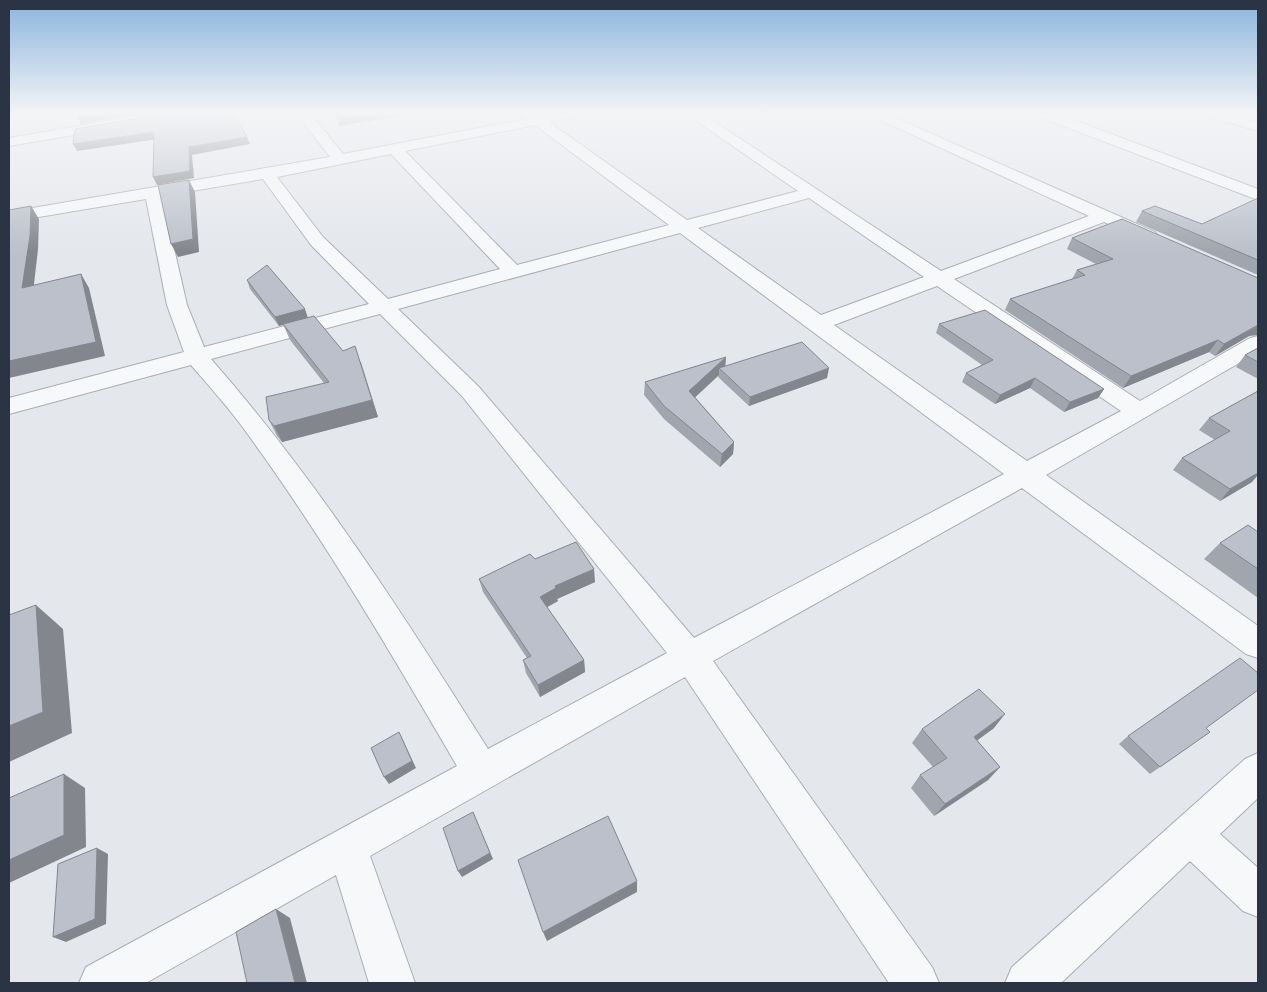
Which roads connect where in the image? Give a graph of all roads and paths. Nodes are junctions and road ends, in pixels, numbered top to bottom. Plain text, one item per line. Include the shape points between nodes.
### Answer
1 (343, 159) edge
2 (404, 159) edge
3 (591, 159) edge
4 (760, 159) edge
5 (977, 159) edge
6 (1164, 159) edge
7 (340, 160) joint
8 (267, 174) junction
9 (810, 193) junction
10 (153, 194) junction
11 (1258, 195) edge
12 (1105, 216) junction
13 (9, 217) edge
14 (682, 225) junction
15 (1168, 244) edge
16 (513, 272) junction
17 (938, 278) junction
18 (386, 307) junction
19 (818, 324) junction
20 (1258, 342) edge
21 (197, 357) junction
22 (9, 406) edge
23 (1139, 412) junction
24 (1024, 473) junction
25 (1258, 644) edge
26 (690, 657) junction
27 (481, 772) junction
28 (1258, 772) edge
29 (1190, 834) junction
30 (347, 847) junction
31 (1258, 896) edge
32 (102, 983) edge
33 (392, 983) edge
34 (916, 983) edge
35 (1028, 983) edge

1 - 7 street
2 - 16 street
3 - 14 street
4 - 9 street
5 - 12 street
6 - 11 street
7 - 8 street
8 - 10 street
8 - 18 street via 317,241
9 - 14 street
9 - 17 street
10 - 13 street
10 - 21 street via 177,305
12 - 15 street
12 - 17 street
14 - 16 street
14 - 19 street
16 - 18 street
17 - 19 street
17 - 23 street
18 - 21 street
18 - 26 street via 470,391
19 - 24 street
20 - 23 street
21 - 22 street
21 - 27 street via 252,422 320,514 392,623
23 - 24 street
24 - 25 street
24 - 26 street
26 - 27 street
26 - 34 street
27 - 30 street
28 - 29 street
29 - 31 street
29 - 35 street
30 - 32 street
30 - 33 street

